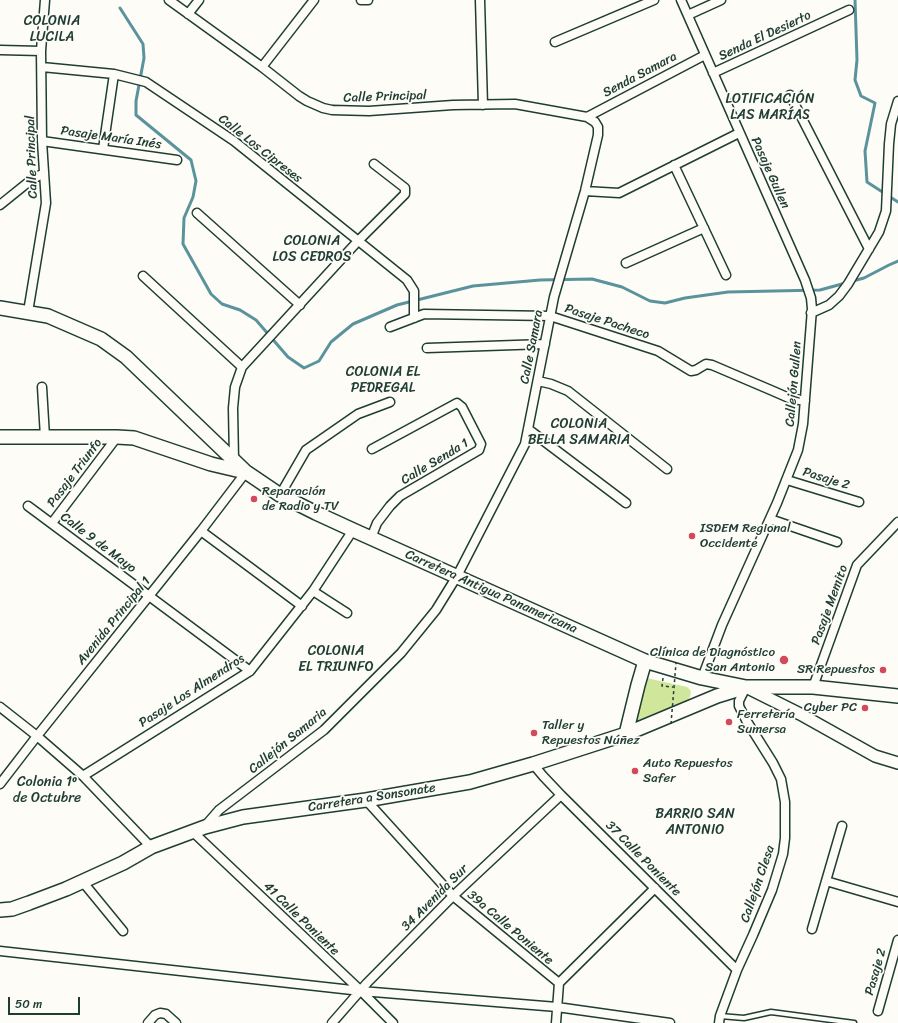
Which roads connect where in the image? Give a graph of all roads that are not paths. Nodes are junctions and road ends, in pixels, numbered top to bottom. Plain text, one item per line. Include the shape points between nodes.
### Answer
1 (45, 0) edge
2 (169, 0) edge
3 (199, 0) edge
4 (314, 0) edge
5 (361, 0) edge
6 (368, 0) edge
7 (480, 0) edge
8 (654, 0) edge
9 (681, 0) edge
10 (721, 0) edge
11 (849, 10) dead end
12 (188, 14) junction
13 (688, 15) junction
14 (555, 42) dead end
15 (0, 50) edge
16 (41, 51) junction
17 (705, 55) junction
18 (42, 67) junction
19 (262, 67) junction
20 (114, 74) junction
21 (713, 74) junction
22 (790, 95) dead end
23 (898, 101) edge
24 (483, 105) junction
25 (586, 117) junction
26 (739, 133) junction
27 (42, 141) junction
28 (103, 149) junction
29 (177, 160) dead end
30 (374, 164) dead end
31 (674, 165) junction
32 (44, 173) junction
33 (585, 191) junction
34 (0, 205) edge
35 (197, 214) dead end
36 (704, 228) junction
37 (358, 241) junction
38 (869, 249) junction
39 (626, 263) dead end
40 (726, 275) dead end
41 (143, 276) dead end
42 (300, 305) junction
43 (0, 308) edge
44 (28, 312) junction
45 (811, 313) junction
46 (550, 316) junction
47 (414, 318) junction
48 (390, 328) dead end
49 (545, 344) junction
50 (427, 348) dead end
51 (242, 367) junction
52 (538, 381) junction
53 (42, 388) dead end
54 (805, 401) junction
55 (390, 402) dead end
56 (528, 429) junction
57 (0, 437) edge
58 (45, 437) junction
59 (117, 437) junction
60 (372, 449) dead end
61 (234, 460) junction
62 (667, 469) dead end
63 (246, 472) junction
64 (787, 480) junction
65 (280, 494) junction
66 (859, 502) dead end
67 (626, 504) dead end
68 (28, 506) dead end
69 (770, 519) junction
70 (898, 522) edge
71 (52, 523) junction
72 (352, 530) junction
73 (201, 531) junction
74 (371, 538) junction
75 (838, 542) dead end
76 (457, 576) junction
77 (313, 591) junction
78 (149, 596) junction
79 (302, 606) junction
80 (347, 614) dead end
81 (645, 661) junction
82 (250, 671) junction
83 (702, 678) junction
84 (814, 686) junction
85 (746, 687) junction
86 (898, 696) edge
87 (0, 707) edge
88 (626, 734) junction
89 (37, 736) junction
90 (533, 764) junction
91 (898, 764) edge
92 (83, 776) junction
93 (0, 784) edge
94 (561, 795) junction
95 (366, 800) junction
96 (842, 826) dead end
97 (199, 829) junction
98 (151, 847) junction
99 (82, 881) junction
100 (826, 881) junction
101 (655, 888) junction
102 (453, 896) junction
103 (898, 902) edge
104 (0, 910) edge
105 (812, 929) dead end
106 (123, 931) dead end
107 (898, 940) edge
108 (0, 951) edge
109 (737, 970) junction
110 (559, 984) junction
111 (361, 991) junction
112 (557, 1007) junction
113 (878, 1011) dead end
114 (719, 1020) edge
115 (148, 1023) edge
116 (176, 1023) edge
117 (332, 1023) edge
118 (393, 1023) edge
119 (556, 1023) edge
120 (670, 1023) edge
121 (854, 1023) edge

1 - 16 street, Calle Principal
2 - 12 street, Calle Principal
3 - 12 street
4 - 19 street
5 - 6 street
7 - 24 street
8 - 14 street
9 - 13 street, Pasaje Gullen
10 - 13 street
11 - 21 street, Senda El Desierto
12 - 19 street, Calle Principal
13 - 17 street, Pasaje Gullen
15 - 16 street
16 - 18 street, Calle Principal
17 - 21 street, Pasaje Gullen
17 - 25 street, Senda Samara
18 - 20 street, Calle Los Cipreses
18 - 27 street, Calle Principal
19 - 24 street, Calle Principal via 307,101 332,110 369,111
20 - 28 street
20 - 37 street, Calle Los Cipreses via 146,82 234,141
21 - 26 street, Pasaje Gullen
22 - 38 street
23 - 38 street via 888,144 886,211 879,232
24 - 25 street, Calle Principal via 515,104
25 - 33 street, Calle Samara via 595,122 598,135
26 - 31 street
26 - 45 street, Pasaje Gullen via 805,280 811,298
27 - 28 street, Pasaje María Inés
27 - 32 street, Calle Principal
28 - 29 street, Pasaje María Inés
30 - 37 street via 404,188 404,194
31 - 33 street via 619,193
31 - 36 street
32 - 34 street
32 - 44 street, Calle Principal via 46,202
33 - 46 street, Calle Samara
35 - 42 street
36 - 39 street
36 - 40 street
37 - 42 street
37 - 47 street, Calle Los Cipreses via 407,280 414,292
38 - 45 street via 839,296 829,305
41 - 51 street
42 - 51 street
43 - 44 main road, Carretera Antigua Panamericana
44 - 61 main road, Carretera Antigua Panamericana via 48,316 101,339 126,357
45 - 54 street, Callejón Gullen
46 - 47 street, Pasaje Pacheco via 424,314
46 - 49 street, Calle Samara
46 - 54 street, Pasaje Pacheco via 658,351 691,371 706,364 712,365 790,398
47 - 48 street, Pasaje Pacheco
49 - 50 street
49 - 52 street, Calle Samara
51 - 61 street via 235,387 233,408
52 - 56 street, Calle Samara
52 - 62 street via 568,391
53 - 58 street
54 - 64 street, Callejón Gullen via 802,437
55 - 65 street via 358,414 306,450
56 - 67 street
56 - 76 street, Calle Samara via 525,444
57 - 58 main road, Carretera Antigua Panamericana
58 - 59 main road, Carretera Antigua Panamericana
59 - 63 main road, Carretera Antigua Panamericana via 134,438 211,464
59 - 71 street, Pasaje Triunfo
60 - 74 street, Calle Senda 1 via 456,404 462,406 481,444 479,450 400,496 380,520
61 - 63 main road, Carretera Antigua Panamericana
63 - 65 main road, Carretera Antigua Panamericana
63 - 73 street, Avenida Principal 1
64 - 66 street, Pasaje 2
64 - 69 street, Callejón Gullen
65 - 72 main road, Carretera Antigua Panamericana
68 - 71 street, Calle 9 de Mayo
69 - 75 street
69 - 83 street, Callejón Gullen via 722,624
70 - 84 street, Pasaje Memito via 857,565
71 - 78 street, Calle 9 de Mayo
72 - 74 main road, Carretera Antigua Panamericana
72 - 77 street, Pasaje Los Almendros
73 - 78 street, Avenida Principal 1
73 - 79 street
74 - 76 main road, Carretera Antigua Panamericana
76 - 81 main road, Carretera Antigua Panamericana
76 - 97 street, Callejón Samaria via 436,610 401,653 324,730 219,810
77 - 79 street, Pasaje Los Almendros
77 - 80 street
78 - 82 street, Calle 9 de Mayo
78 - 89 street, Avenida Principal 1
79 - 82 street, Pasaje Los Almendros
81 - 83 main road, Carretera Antigua Panamericana
81 - 88 main road
82 - 92 street, Pasaje Los Almendros
83 - 85 main road, Carretera Antigua Panamericana
84 - 85 main road
84 - 86 main road
85 - 88 main road, Carretera a Sonsonate via 717,696
85 - 91 street via 875,756
85 - 109 street, Callejón Clesa via 739,706 781,779 786,824 784,854 772,890
87 - 89 street
88 - 90 main road, Carretera a Sonsonate
89 - 92 street
89 - 93 street, Avenida Principal 1
90 - 94 street, 37 Calle Poniente
90 - 95 main road, Carretera a Sonsonate via 470,782
92 - 98 street
94 - 101 street, 37 Calle Poniente
94 - 102 street, 34 Avenida Sur
95 - 97 main road, Carretera a Sonsonate via 243,817
95 - 102 street, 39a Calle Poniente
96 - 100 street
97 - 98 main road, Carretera a Sonsonate
97 - 111 street, 41 Calle Poniente
98 - 99 main road, Carretera a Sonsonate
99 - 104 main road, Carretera a Sonsonate via 29,903
99 - 106 street
100 - 103 street
100 - 105 street
101 - 109 street, 37 Calle Poniente
101 - 110 street
102 - 110 street, 39a Calle Poniente
102 - 111 street, 34 Avenida Sur
107 - 113 street, Pasaje 2
108 - 111 street
109 - 114 street, Callejón Clesa
110 - 112 street
111 - 112 street
111 - 117 street, 34 Avenida Sur
111 - 118 street, 41 Calle Poniente
112 - 119 street
112 - 120 street
114 - 121 lane via 771,1012
115 - 116 street via 160,1013 166,1014

